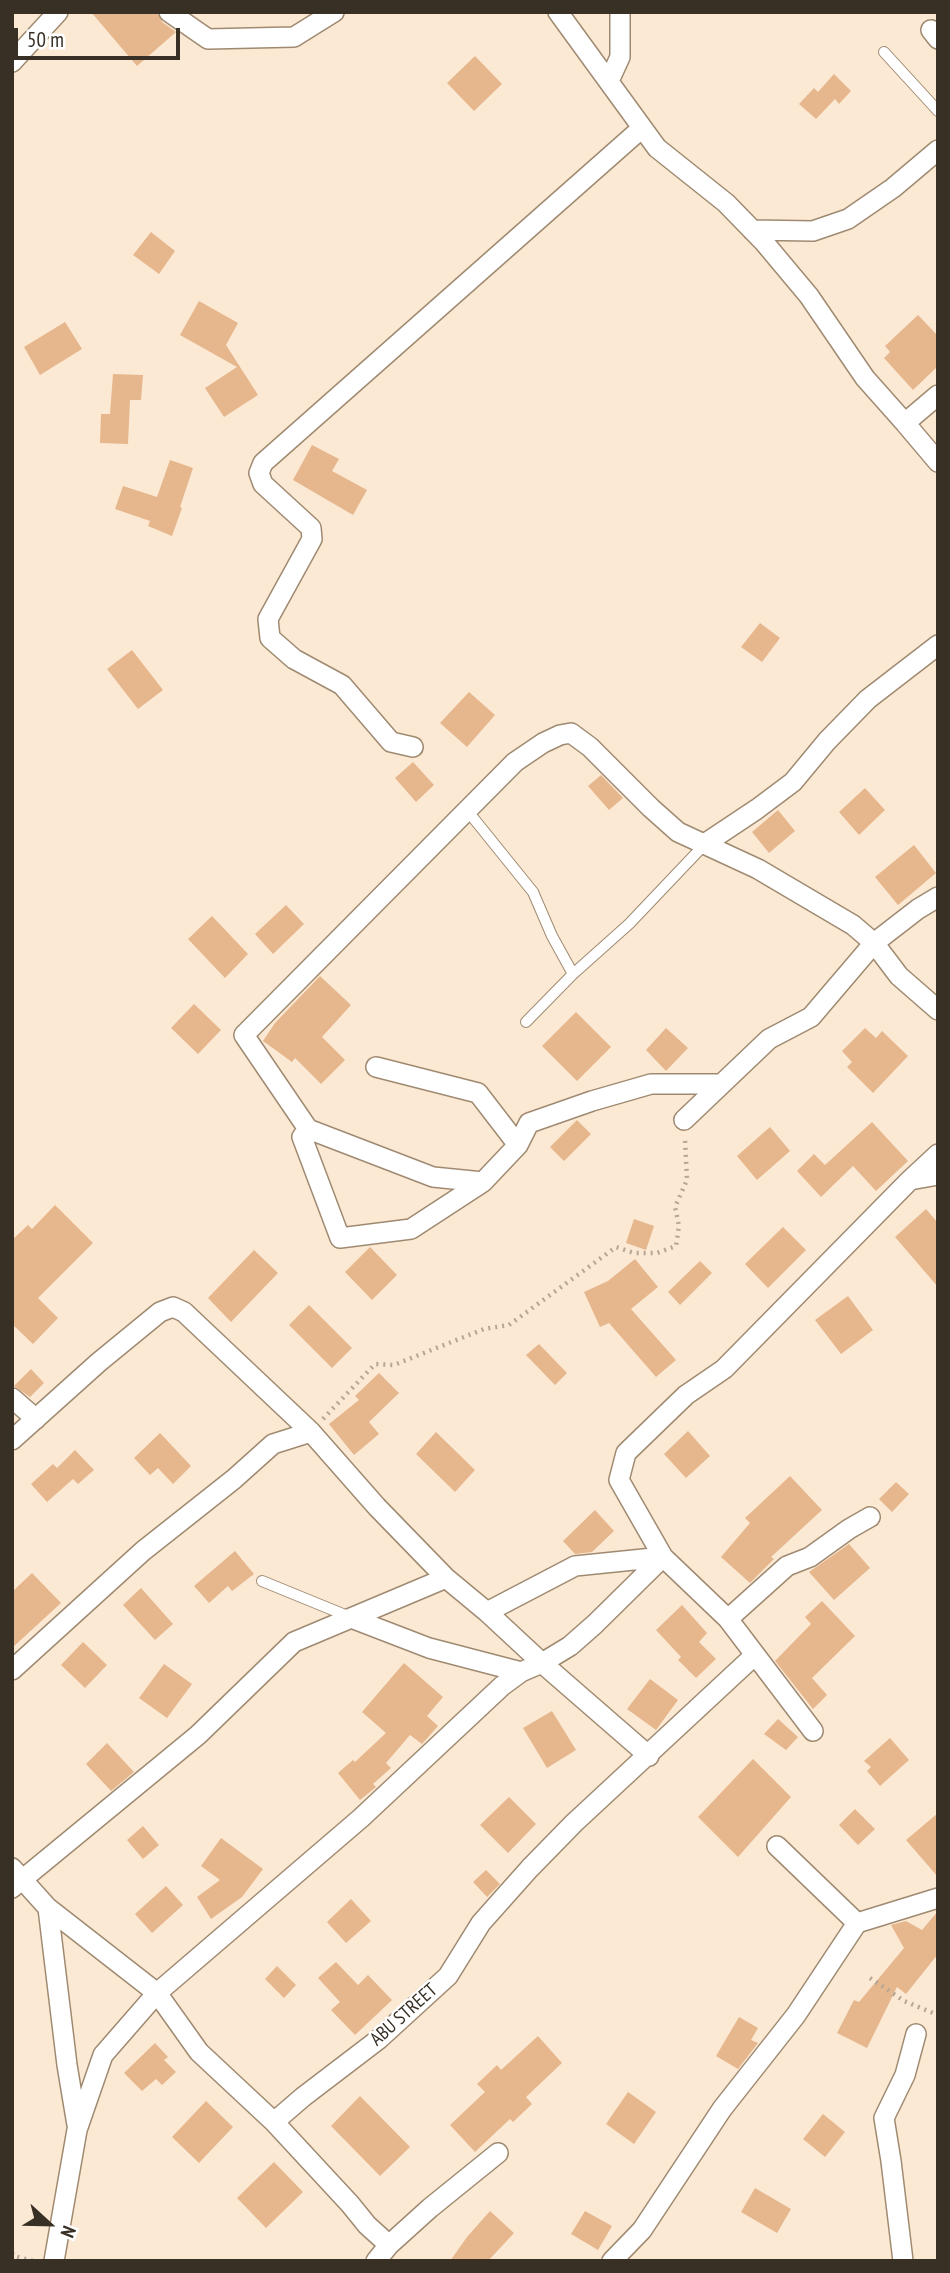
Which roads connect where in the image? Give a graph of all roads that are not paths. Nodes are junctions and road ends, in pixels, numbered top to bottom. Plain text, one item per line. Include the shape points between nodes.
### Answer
1 (58, 12) edge
2 (169, 12) edge
3 (334, 12) edge
4 (558, 12) edge
5 (620, 12) edge
6 (884, 52) dead end
7 (12, 62) edge
8 (608, 81) junction
9 (938, 111) edge
10 (642, 128) junction
11 (938, 150) edge
12 (752, 230) junction
13 (938, 395) edge
14 (905, 423) junction
15 (938, 462) edge
16 (938, 645) edge
17 (412, 747) dead end
18 (467, 809) junction
19 (705, 843) junction
20 (938, 897) edge
21 (874, 943) junction
22 (573, 974) junction
23 (938, 1010) edge
24 (526, 1022) dead end
25 (376, 1067) dead end
26 (721, 1084) junction
27 (684, 1120) road end
28 (308, 1129) junction
29 (518, 1145) junction
30 (938, 1154) edge
31 (938, 1175) edge
32 (910, 1180) junction
33 (483, 1182) junction
34 (12, 1398) edge
35 (36, 1419) junction
36 (311, 1432) junction
37 (12, 1440) edge
38 (870, 1517) dead end
39 (663, 1557) junction
40 (446, 1578) junction
41 (262, 1581) dead end
42 (487, 1612) junction
43 (351, 1618) junction
44 (729, 1619) junction
45 (755, 1655) junction
46 (542, 1664) junction
47 (12, 1670) edge
48 (521, 1672) junction
49 (813, 1731) dead end
50 (649, 1756) junction
51 (777, 1846) dead end
52 (16, 1878) edge
53 (938, 1898) edge
54 (48, 1908) junction
55 (857, 1923) junction
56 (157, 1993) junction
57 (916, 2034) dead end
58 (274, 2122) junction
59 (77, 2130) junction
60 (498, 2152) dead end
61 (389, 2245) junction
62 (54, 2261) edge
63 (376, 2261) edge
64 (612, 2261) edge
65 (903, 2261) edge

1 - 7 street
2 - 3 street via 208,39 294,37
4 - 8 street
5 - 8 street via 620,57
6 - 9 lane
8 - 10 street
10 - 12 street via 657,148
10 - 17 street via 263,463 259,473 263,484 311,528 312,539 268,619 270,638 294,659 342,685 391,741
11 - 12 street via 848,219 813,231
12 - 14 street via 809,296 865,378
13 - 14 street
14 - 15 street
16 - 19 street via 868,699 793,782
18 - 19 street via 515,762 560,734 571,733 678,832
18 - 22 lane via 533,892
18 - 28 street via 244,1035
19 - 21 street via 758,869
19 - 22 lane via 629,924
20 - 21 street
21 - 23 street via 899,975
21 - 26 street via 811,1017 768,1039
22 - 24 lane
25 - 29 street via 478,1093
26 - 27 street
26 - 29 street via 651,1084 604,1097 529,1123
28 - 33 street via 433,1177
28 - 33 street via 302,1137 340,1238 411,1229
29 - 33 street
30 - 32 street
31 - 32 street
32 - 39 street via 724,1369 686,1395 626,1453 619,1480
34 - 35 street
35 - 36 street via 160,1312 173,1307 184,1312
35 - 37 street
36 - 40 street
36 - 47 street via 273,1444 143,1551
38 - 44 street via 810,1557 787,1566
39 - 42 street via 575,1566
39 - 44 street
39 - 46 street via 595,1624
40 - 42 street
40 - 43 street
41 - 43 lane
42 - 46 street
43 - 48 street via 429,1648
43 - 52 street via 294,1642 198,1735
44 - 45 street
45 - 49 street
45 - 50 street, ABU STREET
46 - 48 street
46 - 50 street
48 - 56 street via 361,1818
50 - 58 street, ABU STREET via 530,1868 481,1923 448,1976 379,2039
51 - 55 street
52 - 54 street
53 - 55 street
54 - 56 street
54 - 59 street
55 - 64 street via 796,2015 722,2109 642,2230
56 - 58 street via 199,2052
56 - 59 street via 103,2055
57 - 65 street via 905,2075 884,2118
58 - 61 street
59 - 62 street
60 - 61 street
61 - 63 street

